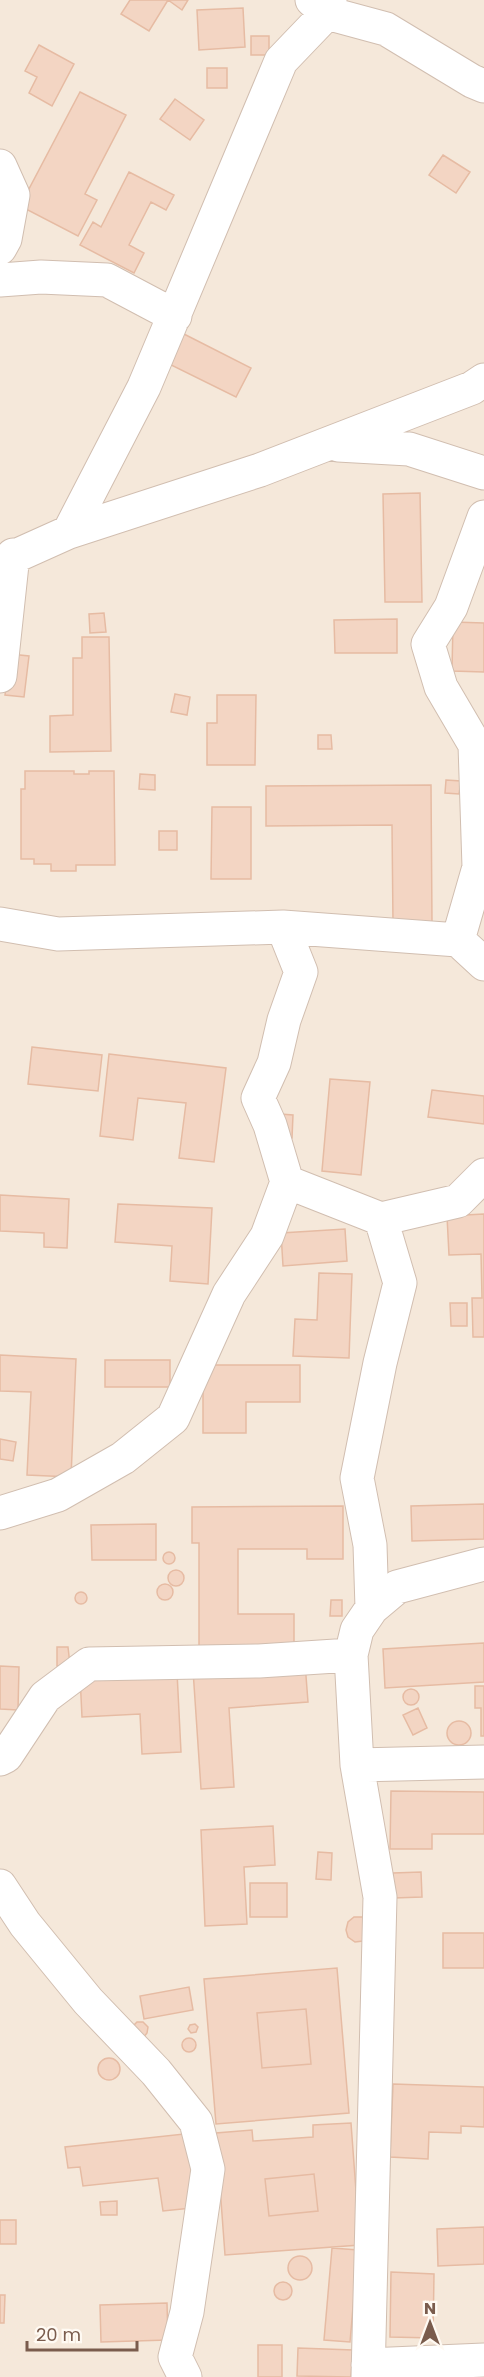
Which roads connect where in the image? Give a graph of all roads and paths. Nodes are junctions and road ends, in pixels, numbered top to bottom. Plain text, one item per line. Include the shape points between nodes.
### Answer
1 (323, 4) edge
2 (484, 86) edge
3 (0, 166) edge
4 (0, 248) edge
5 (0, 280) edge
6 (175, 316) junction
7 (484, 380) edge
8 (336, 441) junction
9 (484, 473) edge
10 (484, 517) edge
11 (69, 532) junction
12 (6, 559) edge
13 (0, 676) edge
14 (0, 924) edge
15 (283, 927) junction
16 (458, 940) junction
17 (484, 964) edge
18 (484, 1175) edge
19 (287, 1182) junction
20 (381, 1219) junction
21 (0, 1513) edge
22 (484, 1564) edge
23 (372, 1608) junction
24 (351, 1655) junction
25 (0, 1759) edge
26 (484, 1762) edge
27 (357, 1765) junction
28 (0, 1886) edge
29 (484, 2360) edge
30 (368, 2371) edge
31 (185, 2377) edge

1 - 2 street via 386,29
1 - 6 street via 281,61
3 - 4 street via 13,195
5 - 6 street via 107,280
6 - 11 street via 144,387
7 - 8 street
8 - 9 street via 339,445 409,449
8 - 11 street
10 - 16 street via 451,607 428,644 441,687 475,745 479,867
11 - 12 street
12 - 13 street
14 - 15 street via 58,934
15 - 16 street
15 - 19 street via 301,972 274,1062 258,1098
16 - 17 street
18 - 20 street via 458,1200
19 - 20 street
19 - 21 street via 267,1236 229,1294 173,1418 123,1458 58,1495
20 - 23 street via 400,1283 357,1478 370,1545
22 - 23 street via 397,1587
23 - 24 street via 357,1630
24 - 25 street via 89,1664 45,1697 6,1756
24 - 27 street
26 - 27 street
27 - 30 street via 380,1897
28 - 31 street via 25,1924 88,2001 156,2072 196,2122 208,2169 187,2313 175,2358
29 - 30 street

